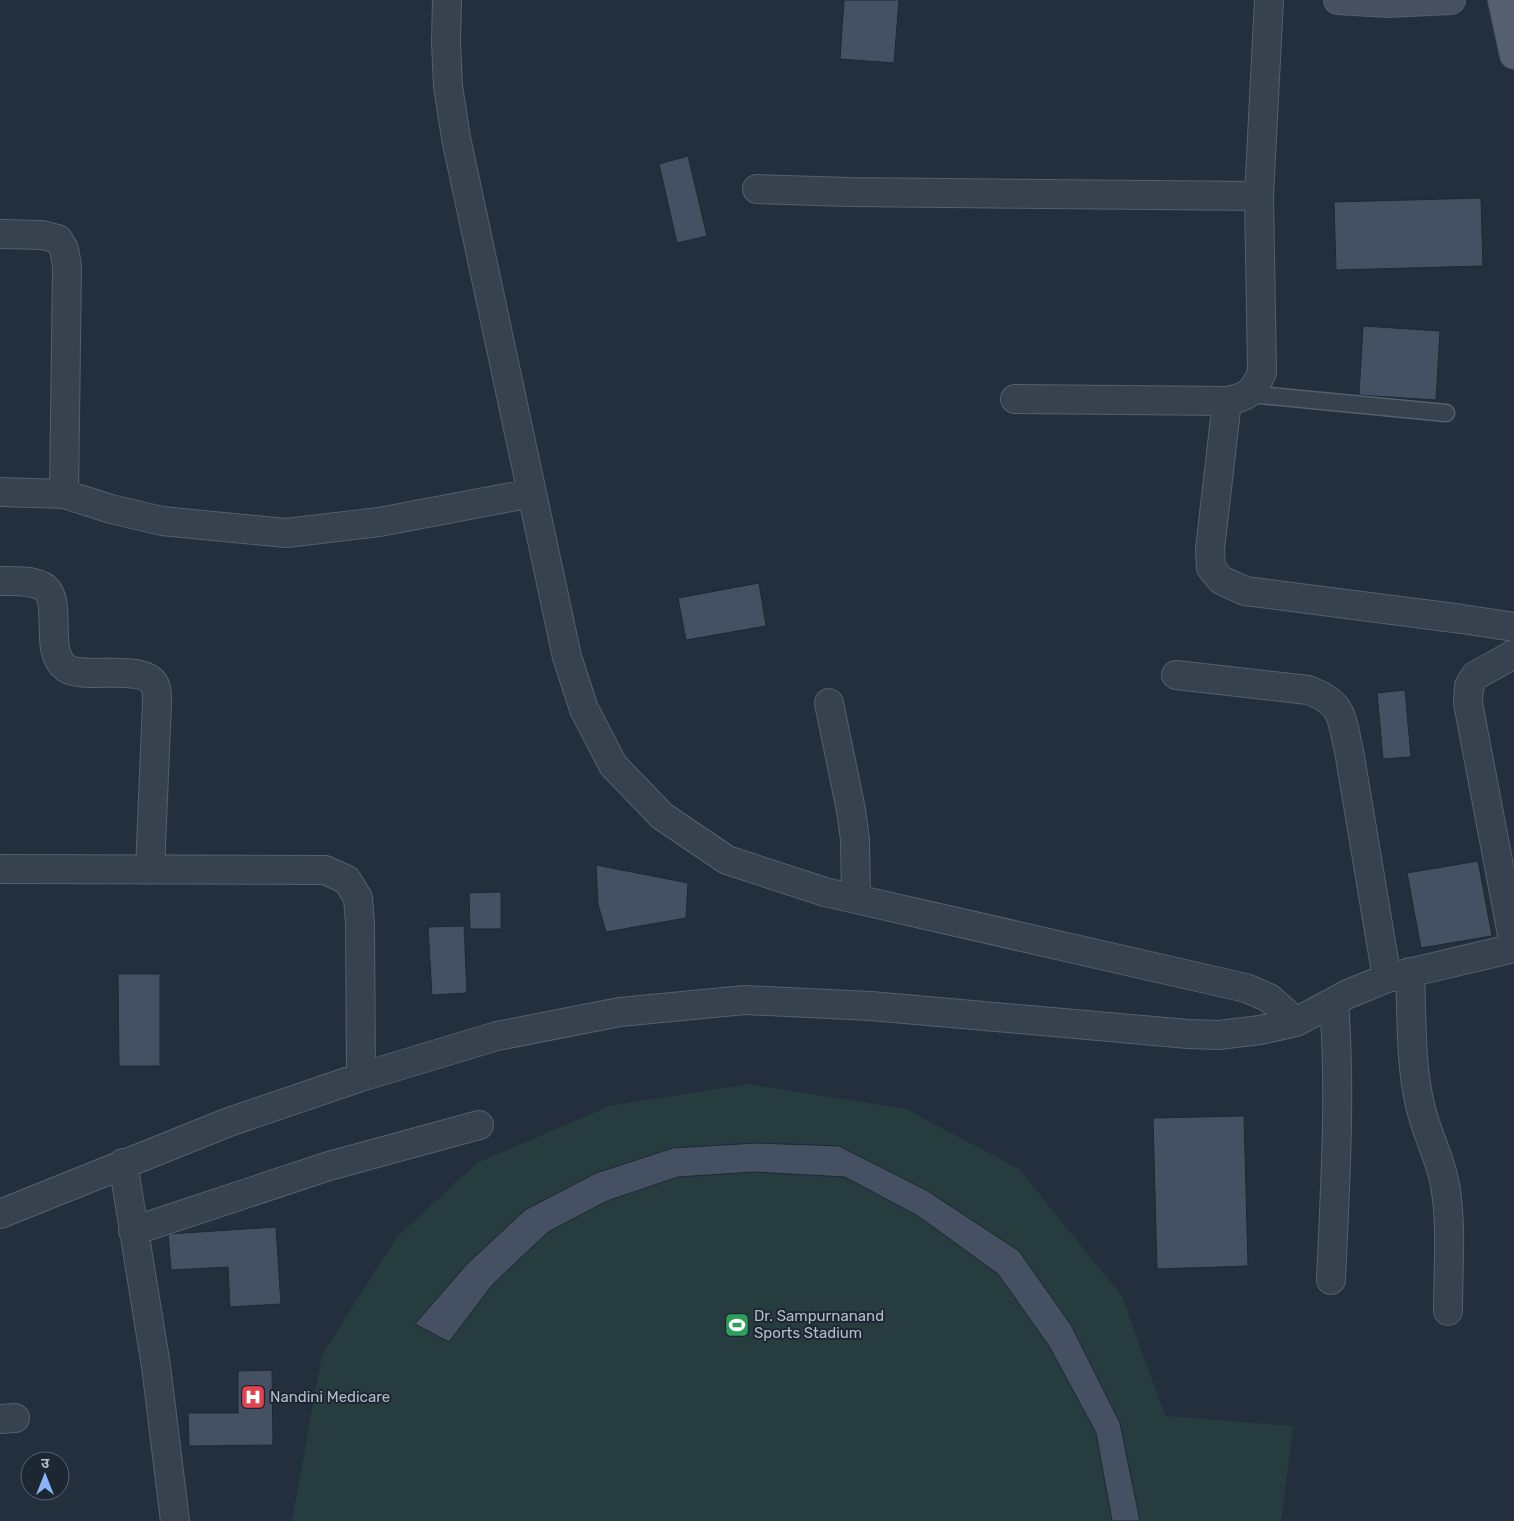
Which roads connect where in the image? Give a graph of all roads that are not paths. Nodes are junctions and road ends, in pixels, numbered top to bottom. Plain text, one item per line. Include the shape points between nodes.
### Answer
1 (447, 0) edge
2 (1268, 0) edge
3 (1338, 0) edge
4 (1451, 0) edge
5 (1502, 0) edge
6 (1514, 55) edge
7 (757, 189) dead end
8 (1259, 196) junction
9 (0, 234) edge
10 (1238, 398) junction
11 (1015, 399) dead end
12 (1446, 413) dead end
13 (0, 492) edge
14 (532, 493) junction
15 (64, 494) junction
16 (0, 581) edge
17 (1514, 627) edge
18 (1514, 654) edge
19 (1176, 675) dead end
20 (829, 703) dead end
21 (0, 869) edge
22 (150, 870) junction
23 (856, 898) junction
24 (1514, 947) edge
25 (1398, 975) junction
26 (1334, 1002) junction
27 (1296, 1022) junction
28 (361, 1077) junction
29 (478, 1125) dead end
30 (123, 1164) junction
31 (0, 1214) edge
32 (133, 1231) junction
33 (1332, 1280) dead end
34 (1448, 1311) dead end
35 (175, 1521) edge

1 - 14 street via 448,86 456,138
2 - 8 street
3 - 4 street via 1388,3
5 - 6 main road
7 - 8 street
8 - 10 street via 1262,372 1257,384
9 - 15 street via 58,238 64,249 67,266
10 - 11 street
10 - 12 lane
10 - 17 street via 1210,549 1211,568 1221,580 1245,591
13 - 15 street
14 - 15 street via 379,522 286,533 162,521 111,510
14 - 23 street via 566,657 584,709 612,765 662,816 727,860 825,892
16 - 22 street via 32,582 44,587 50,595 54,646 65,668 76,672 137,674 156,686
18 - 24 street via 1475,676 1469,686 1468,704
19 - 25 street via 1308,690 1332,702 1340,714 1349,751
20 - 23 street via 854,833
21 - 22 street
22 - 28 street via 325,870 347,880 358,898 360,923
23 - 27 street via 1246,988 1269,998
24 - 25 street
25 - 26 street
25 - 34 street via 1419,1103 1445,1185
26 - 27 street
26 - 33 street via 1338,1121
27 - 28 street via 1219,1035 1188,1034 871,1006 745,1000 620,1012 497,1036
28 - 30 street via 229,1122
29 - 32 street via 329,1166
30 - 31 street
30 - 32 street
32 - 35 street via 156,1366

